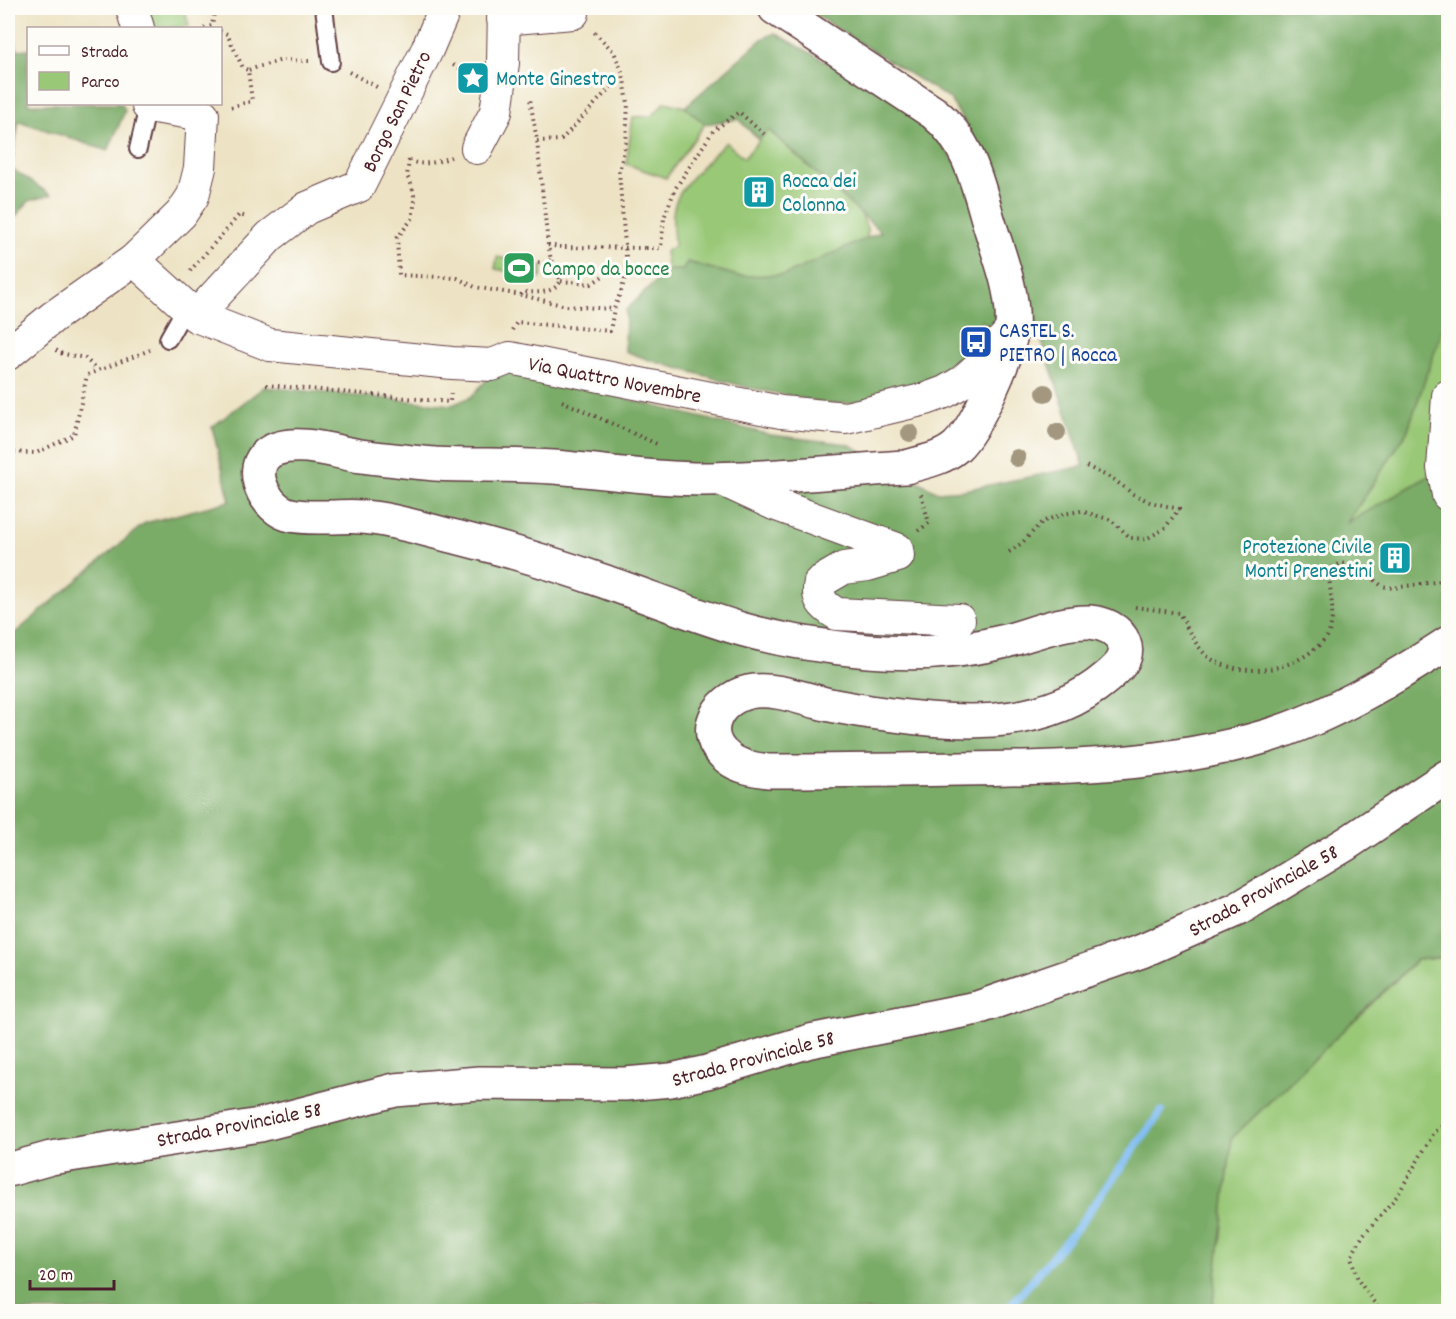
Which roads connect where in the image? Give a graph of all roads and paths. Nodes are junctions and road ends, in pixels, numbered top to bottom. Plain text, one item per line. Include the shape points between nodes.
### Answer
1 (132, 8) edge
2 (215, 8) edge
3 (324, 8) edge
4 (445, 8) edge
5 (775, 8) edge
6 (573, 10) edge
7 (503, 13) edge
8 (138, 27) edge
9 (214, 27) edge
10 (222, 32) edge
11 (427, 50) junction
12 (331, 62) junction
13 (248, 70) junction
14 (623, 74) junction
15 (500, 91) junction
16 (401, 101) junction
17 (148, 105) edge
18 (211, 113) junction
19 (764, 134) dead end
20 (477, 148) dead end
21 (138, 149) dead end
22 (409, 160) dead end
23 (239, 215) dead end
24 (548, 245) junction
25 (134, 260) junction
26 (551, 260) junction
27 (526, 261) dead end
28 (618, 266) dead end
29 (557, 271) junction
30 (542, 274) dead end
31 (561, 280) junction
32 (521, 295) junction
33 (184, 306) junction
34 (614, 309) junction
35 (1012, 329) junction
36 (36, 331) junction
37 (164, 343) joint
38 (8, 354) edge
39 (452, 363) junction
40 (492, 365) junction
41 (97, 370) junction
42 (266, 385) dead end
43 (1449, 396) edge
44 (562, 401) dead end
45 (670, 450) dead end
46 (8, 452) edge
47 (1084, 465) dead end
48 (720, 479) junction
49 (911, 494) dead end
50 (1449, 495) edge
51 (897, 549) junction
52 (1009, 552) dead end
53 (1449, 580) edge
54 (1179, 613) dead end
55 (959, 620) dead end
56 (1449, 643) edge
57 (1449, 776) edge
58 (1449, 1121) edge
59 (8, 1170) edge
60 (1381, 1311) edge

1 - 8 street
2 - 9 path
3 - 12 lane
4 - 11 street, Borgo San Pietro
5 - 35 street via 925,105 951,129 974,172 1005,276
6 - 7 street
6 - 14 path via 614,52
7 - 15 street
10 - 13 path
11 - 15 path
11 - 16 street, Borgo San Pietro
12 - 13 path via 282,60
12 - 16 path
13 - 18 path via 252,101
14 - 24 path via 561,140 537,141
14 - 34 path via 628,103 626,142 619,172 627,268
15 - 20 street via 496,112
16 - 33 street, Borgo San Pietro via 358,186 307,208
17 - 18 street
17 - 21 lane
18 - 25 street via 193,196 181,214
19 - 24 path, bridge via 740,112 713,131 675,189 664,218 662,248
22 - 32 path via 407,176 415,200 412,219 398,238 399,275 457,278 475,287
23 - 33 path
24 - 26 path
25 - 33 street
25 - 36 street
26 - 27 path
26 - 29 path
28 - 31 path via 591,284
29 - 30 path
29 - 31 path
31 - 32 path via 544,292
32 - 34 path via 566,306
33 - 37 lane
33 - 39 street, Via Quattro Novembre via 270,345
34 - 40 path via 610,331 517,322
35 - 40 street, Via Quattro Novembre via 984,362 945,392 846,418 780,412 510,358
35 - 48 street via 981,409 957,446 947,453 906,467
36 - 38 street
36 - 41 path via 59,353 85,358
37 - 41 path
39 - 40 street, Via Quattro Novembre
39 - 42 path via 450,402
41 - 46 path via 87,375 74,435 36,453
43 - 50 street via 1443,468
44 - 45 path
47 - 52 path via 1150,502 1179,509 1164,529 1146,539 1131,538 1111,520 1081,511 1063,514 1042,522
48 - 51 street via 774,504
48 - 56 street via 515,465 438,464 283,446 266,454 258,468 261,489 270,505 285,513 372,519 492,546 753,633 861,650 929,653 962,651 1086,622 1108,626 1125,644 1124,661 1094,688 1076,700 1025,717 939,720 849,709 772,691 737,695 714,719 712,731 716,742 734,762 768,771 1038,768 1179,756 1288,729 1358,696
49 - 51 path via 922,494 929,523
51 - 55 street via 898,556 890,560 844,568 820,582 818,591 824,607 837,614
53 - 54 path via 1394,588 1382,586 1349,564 1336,564 1329,575 1332,621 1328,636 1285,667 1261,670 1239,669 1210,658
57 - 59 street, Strada Provinciale 58 via 1238,909 1142,951 977,1008 810,1041 682,1078 649,1083 463,1084 395,1090 260,1125 51,1158
58 - 60 path via 1434,1133 1397,1196 1363,1235 1351,1257 1358,1280

